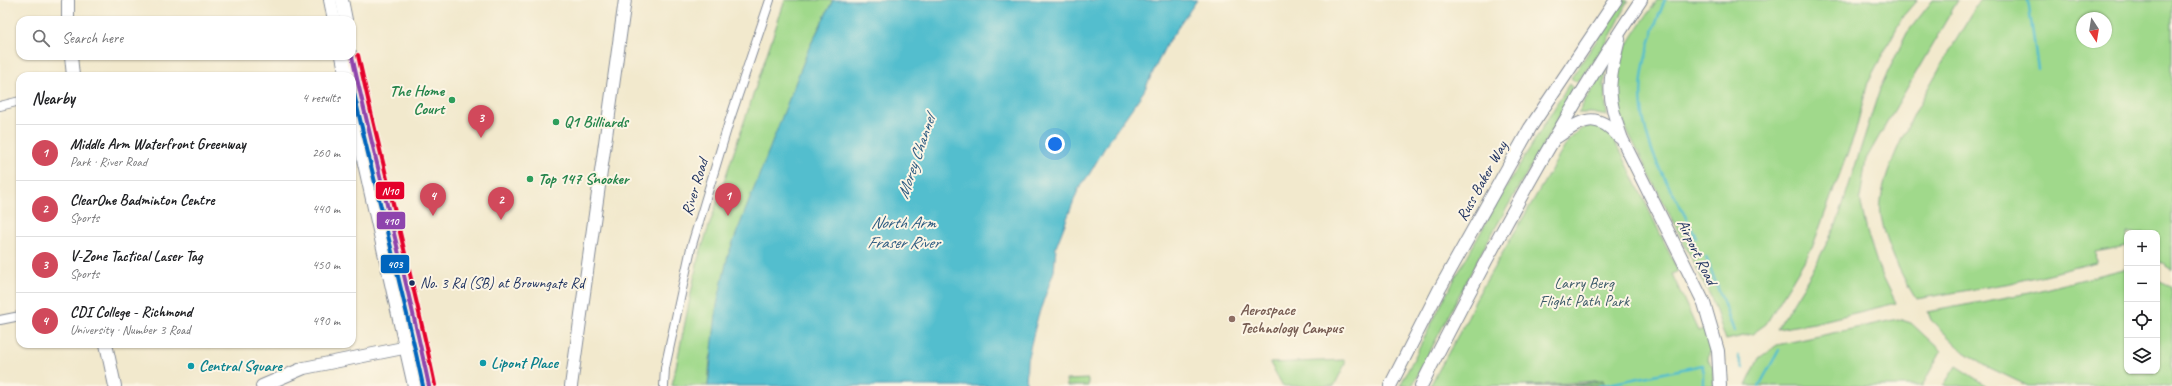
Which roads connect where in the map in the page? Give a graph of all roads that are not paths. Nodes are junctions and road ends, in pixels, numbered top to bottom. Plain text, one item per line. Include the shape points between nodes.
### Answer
1 (68, 0) edge
2 (330, 0) edge
3 (342, 0) edge
4 (625, 0) edge
5 (770, 0) edge
6 (1616, 0) edge
7 (1641, 0) edge
8 (68, 16) edge
9 (333, 16) edge
10 (345, 16) edge
11 (1622, 28) junction
12 (71, 60) edge
13 (343, 60) edge
14 (353, 60) edge
15 (73, 72) edge
16 (345, 72) edge
17 (355, 72) edge
18 (356, 74) edge
19 (16, 102) edge
20 (0, 106) edge
21 (356, 128) edge
22 (1622, 139) junction
23 (1553, 140) junction
24 (16, 317) edge
25 (0, 320) edge
26 (420, 345) junction
27 (107, 348) edge
28 (405, 348) junction
29 (115, 386) edge
30 (262, 386) edge
31 (414, 386) edge
32 (429, 386) edge
33 (571, 386) edge
34 (664, 386) edge
35 (1390, 386) edge
36 (1421, 386) edge
37 (1720, 386) edge

1 - 8 main road
2 - 9 main road
3 - 10 main road
4 - 33 main road
5 - 34 street, River Road via 729,122 691,248 665,368
6 - 35 main road, Russ Baker Way via 1530,128 1442,284
7 - 11 main road
11 - 22 main road, Airport Road via 1609,90
11 - 23 main road
12 - 15 main road
13 - 16 main road
14 - 17 main road
18 - 26 main road
19 - 20 street
21 - 28 main road
22 - 23 main road via 1603,122 1592,119 1583,121
22 - 37 main road, Airport Road via 1704,303 1718,351
23 - 36 main road via 1478,274
24 - 25 street
26 - 28 main road
26 - 32 main road
27 - 29 main road
28 - 30 main road via 304,368
28 - 31 main road

